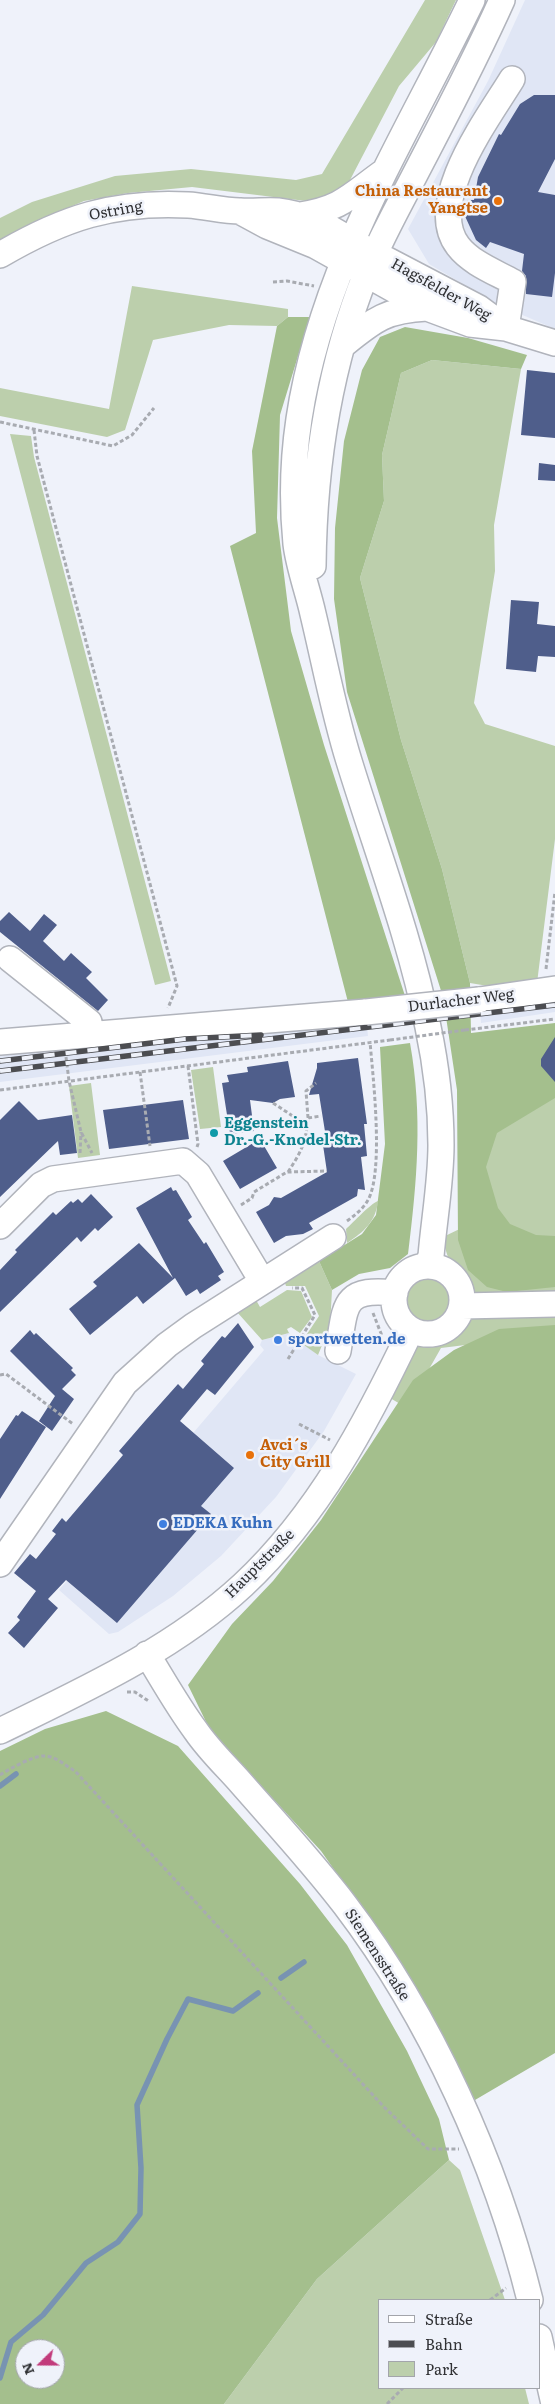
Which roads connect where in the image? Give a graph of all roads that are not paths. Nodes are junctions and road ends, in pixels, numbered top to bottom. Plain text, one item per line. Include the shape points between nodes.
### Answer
1 (472, 0) edge
2 (502, 0) edge
3 (512, 79) dead end
4 (386, 170) junction
5 (240, 211) junction
6 (300, 215) junction
7 (346, 251) junction
8 (375, 253) junction
9 (0, 255) edge
10 (366, 276) junction
11 (427, 308) junction
12 (506, 328) junction
13 (555, 343) edge
14 (343, 345) junction
15 (313, 614) junction
16 (10, 960) dead end
17 (550, 989) edge
18 (90, 1034) junction
19 (0, 1042) edge
20 (0, 1226) edge
21 (333, 1238) road end
22 (427, 1265) junction
23 (262, 1281) junction
24 (383, 1292) junction
25 (555, 1304) edge
26 (462, 1306) junction
27 (411, 1330) junction
28 (338, 1351) dead end
29 (0, 1564) edge
30 (147, 1654) junction
31 (0, 1731) edge
32 (530, 2299) edge
33 (540, 2341) edge
34 (554, 2404) edge

1 - 4 street
2 - 8 street
3 - 12 street via 462,161 449,211 451,230 458,245 472,258 513,282
4 - 6 street via 333,208
4 - 7 street
5 - 6 street, Ostring via 279,211
5 - 7 street, Ostring via 316,246
5 - 9 street, Ostring via 189,205 119,207 70,220
6 - 7 street, Ostring via 335,230
7 - 8 street, Ostring
7 - 10 street, Ostring
7 - 15 street via 311,360 295,453 296,546
8 - 10 street
8 - 12 street, Hagsfelder Weg via 479,308
10 - 11 street, Hagsfelder Weg
10 - 14 street
11 - 12 street, Hagsfelder Weg via 470,324
11 - 14 street via 380,316
12 - 13 street, Hagsfelder Weg
14 - 15 street via 329,399 321,449 313,526
15 - 22 street via 348,759 404,936 434,1057 441,1146
16 - 18 street via 89,1022
17 - 18 street, Durlacher Weg, bridge via 366,1012
18 - 19 street, Durlacher Weg
20 - 23 street via 47,1182 63,1176 187,1162 224,1215
21 - 23 street
22 - 24 street via 406,1274
22 - 26 street via 439,1267 454,1278 462,1294
23 - 29 street via 193,1326 148,1362 115,1395
24 - 27 street
24 - 28 street via 358,1294 351,1300
25 - 26 street
26 - 27 street via 458,1318 443,1331 424,1334
27 - 30 street, Hauptstraße via 375,1407 315,1504 242,1586 194,1624
30 - 31 street, Hauptstraße
30 - 32 street, Siemensstraße via 196,1732 346,1906 423,2028 476,2141 502,2208
33 - 34 street

